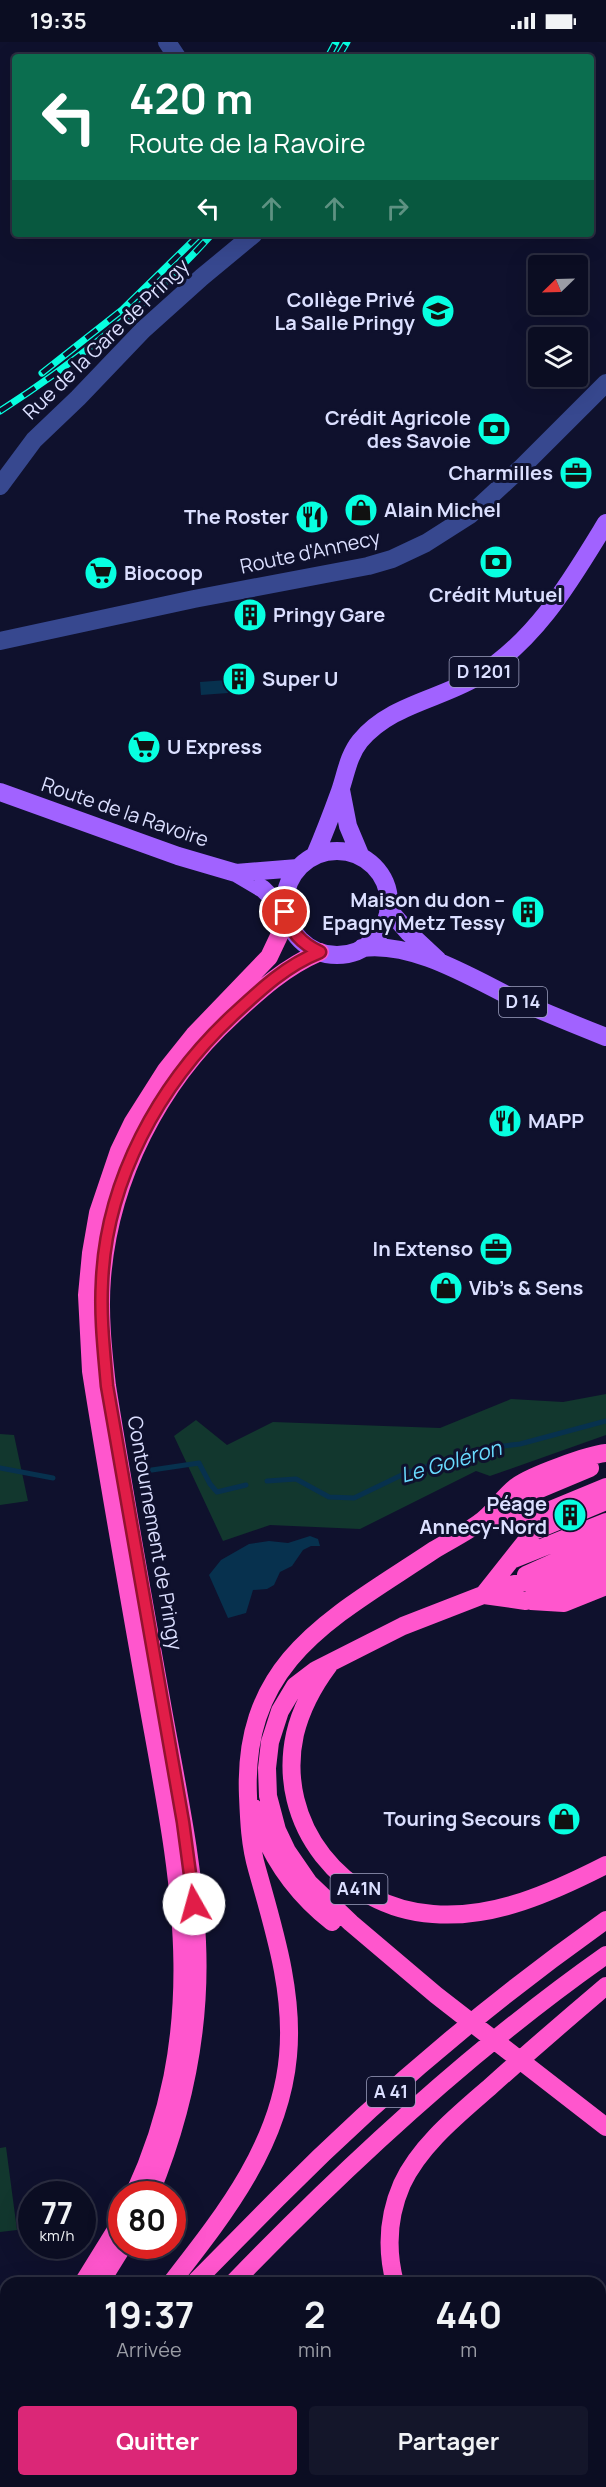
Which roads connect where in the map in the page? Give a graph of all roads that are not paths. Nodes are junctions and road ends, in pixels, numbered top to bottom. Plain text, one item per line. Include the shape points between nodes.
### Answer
1 (250, 237) edge
2 (606, 383) edge
3 (0, 486) edge
4 (606, 523) edge
5 (0, 641) edge
6 (341, 788) junction
7 (0, 792) edge
8 (315, 855) junction
9 (361, 857) junction
10 (298, 868) junction
11 (236, 873) junction
12 (388, 909) junction
13 (286, 916) junction
14 (362, 948) junction
15 (320, 952) junction
16 (442, 963) junction
17 (606, 1037) edge
18 (606, 1453) edge
19 (606, 1462) edge
20 (606, 1475) edge
21 (606, 1487) edge
22 (606, 1501) edge
23 (492, 1516) junction
24 (606, 1522) edge
25 (606, 1539) edge
26 (606, 1553) edge
27 (512, 1560) junction
28 (606, 1568) edge
29 (506, 1586) junction
30 (606, 1586) edge
31 (482, 1595) junction
32 (526, 1600) junction
33 (332, 1661) junction
34 (247, 1780) junction
35 (606, 1865) edge
36 (606, 1920) edge
37 (606, 1954) edge
38 (421, 1983) junction
39 (606, 1986) edge
40 (606, 2127) edge
41 (139, 2181) edge
42 (155, 2181) edge
43 (108, 2243) edge
44 (115, 2259) edge
45 (87, 2277) edge
46 (104, 2277) edge
47 (176, 2277) edge
48 (200, 2277) edge
49 (239, 2277) edge
50 (394, 2277) edge

1 - 3 street, Rue de la Gare de Pringy via 143,330 34,440
2 - 5 street, Route d'Annecy via 470,515 448,531 392,559
4 - 6 main road, D 1201 via 560,597 521,643 474,678 406,707 370,731 353,751
6 - 8 main road, D 1201
6 - 9 main road, D 1201 via 348,826
7 - 11 main road, Route de la Ravoire
8 - 9 main road via 335,851
8 - 10 main road
9 - 12 main road via 381,877
10 - 11 main road, Route de la Ravoire
10 - 13 main road via 286,888
11 - 13 main road, Route de la Ravoire via 263,889
12 - 14 main road via 378,934
12 - 16 main road, D 14
13 - 15 main road, Route de la Ravoire via 297,937
13 - 41 highway, Contournement de Pringy via 269,957 194,1035 133,1122 110,1174 91,1253 87,1296 91,1371 172,1838 182,1920 182,2010 175,2067 159,2131
14 - 15 main road via 342,955
14 - 16 main road, D 14 via 391,949
15 - 42 highway, Contournement de Pringy via 273,978 219,1029 179,1075 133,1154 114,1208 104,1258 102,1331 107,1386 183,1822 197,1944 190,2062 174,2130
16 - 17 main road, D 14
18 - 23 highway via 591,1455 517,1486
19 - 23 highway
20 - 23 highway
21 - 23 highway via 531,1518
22 - 27 highway via 534,1531
23 - 34 highway via 325,1625 292,1656 259,1708 248,1752
24 - 27 highway
25 - 29 highway
26 - 29 highway via 551,1576
27 - 31 highway
28 - 32 highway
29 - 31 highway
30 - 32 highway via 564,1603
31 - 32 highway
31 - 33 highway, A41N via 403,1626
33 - 35 highway, A41N via 299,1720 292,1748 292,1775 296,1802 308,1834 328,1864 351,1884 402,1909 463,1914 527,1900
33 - 38 highway, A41N via 295,1686 276,1720 267,1768 273,1818 286,1851 309,1883
34 - 38 highway, A41N via 265,1838 293,1884 358,1941
34 - 47 highway via 254,1858 288,1999 285,2077 259,2156 224,2215
36 - 48 highway, A 41 via 426,2061 285,2191
37 - 49 highway, A 41 via 525,2016 387,2133
38 - 40 highway, A41N
39 - 50 highway via 447,2126 419,2158 403,2183 389,2227
43 - 45 highway
44 - 46 highway

